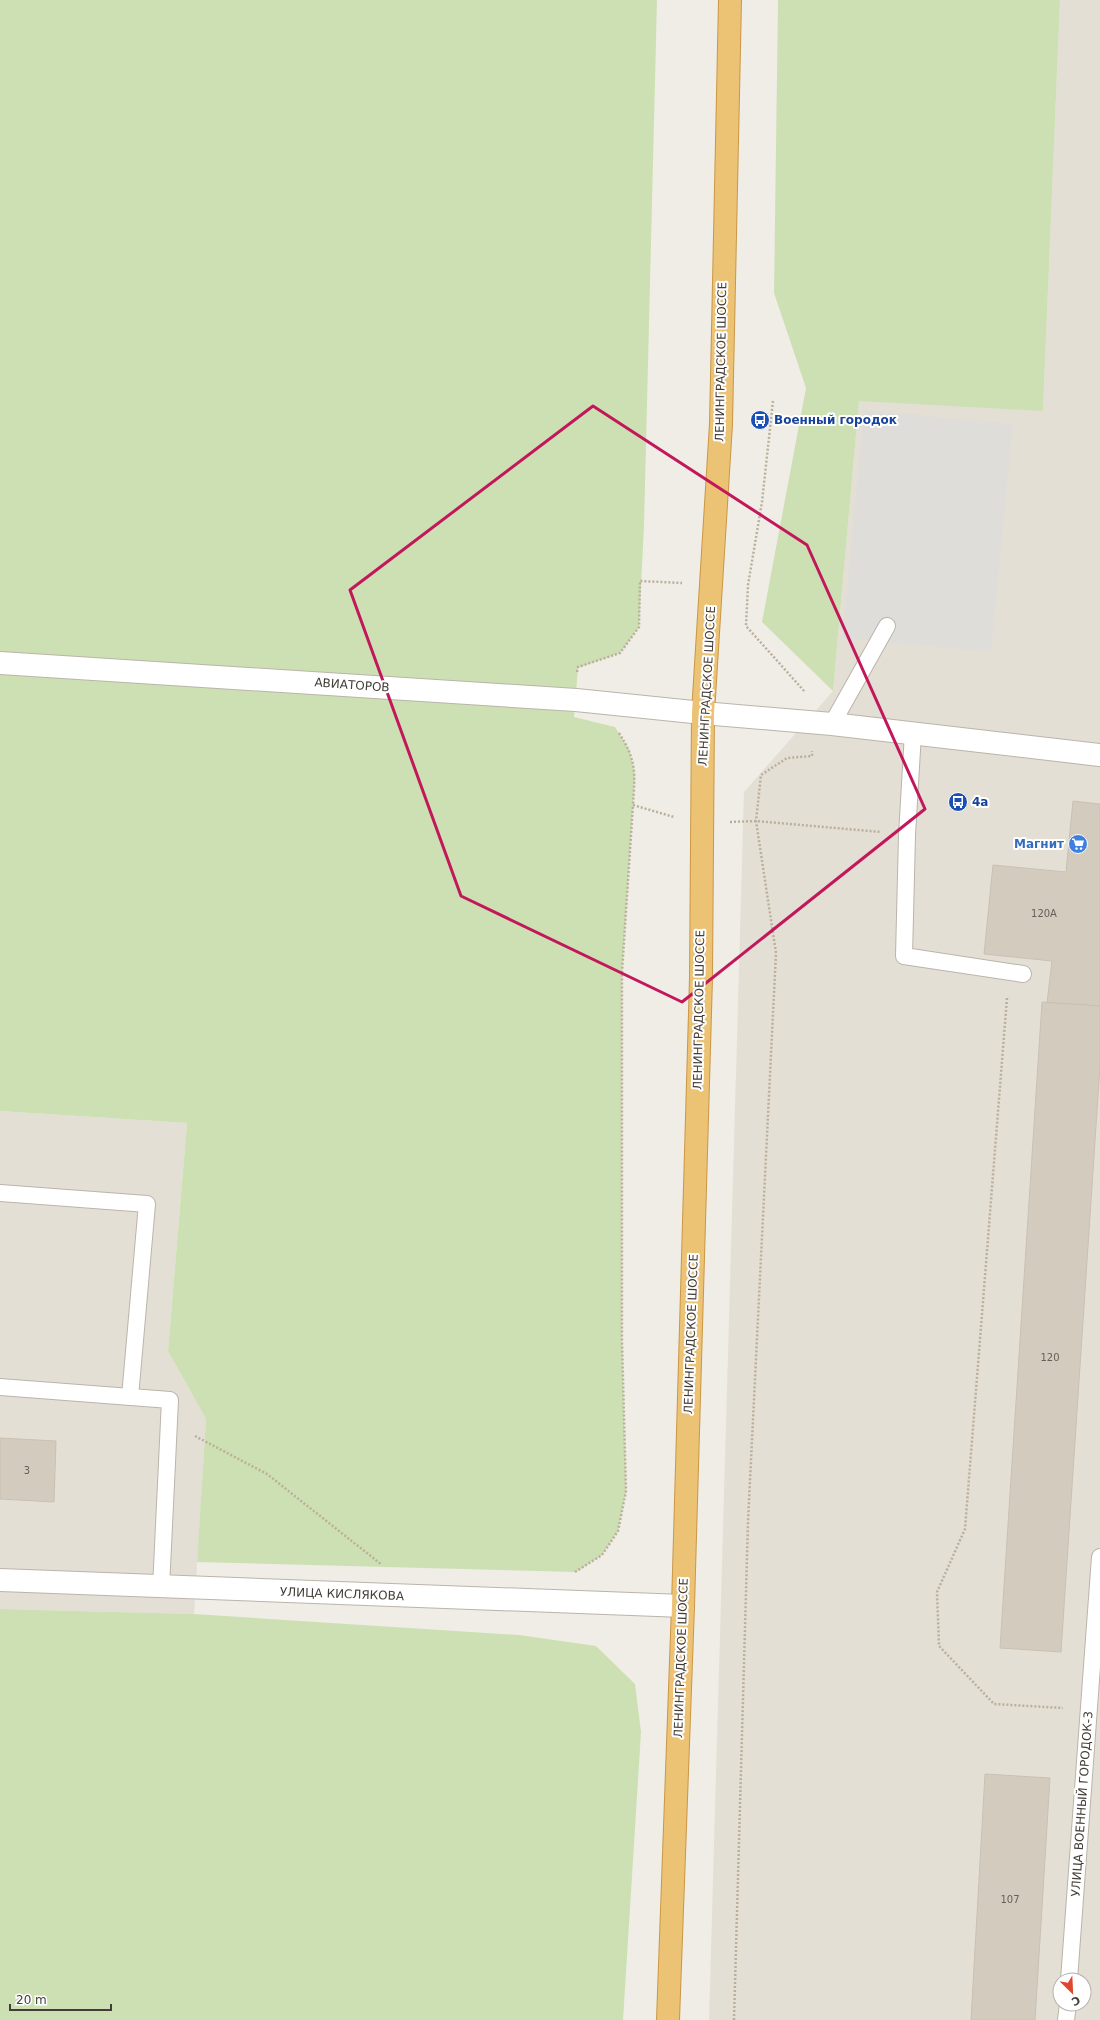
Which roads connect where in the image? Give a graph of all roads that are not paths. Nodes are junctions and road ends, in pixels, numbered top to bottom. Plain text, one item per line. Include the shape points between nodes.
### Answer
1 (730, 0) edge
2 (887, 626) dead end
3 (0, 663) edge
4 (703, 713) junction
5 (825, 723) junction
6 (913, 733) junction
7 (1100, 756) edge
8 (1016, 973) road end
9 (0, 1193) edge
10 (0, 1387) edge
11 (130, 1397) junction
12 (1100, 1557) edge
13 (0, 1580) edge
14 (161, 1588) junction
15 (683, 1606) junction
16 (1070, 1972) edge
17 (668, 2020) edge

1 - 4 highway, ЛЕНИНГРАДСКОЕ ШОССЕ via 721,424
2 - 5 lane
3 - 4 street, АВИАТОРОВ via 576,700
4 - 5 street, АВИАТОРОВ
4 - 15 highway, ЛЕНИНГРАДСКОЕ ШОССЕ via 700,978
5 - 6 street, АВИАТОРОВ
6 - 7 street, АВИАТОРОВ
6 - 8 lane via 904,956
9 - 11 lane via 147,1204
10 - 11 lane
11 - 14 lane via 170,1400
12 - 16 lane, УЛИЦА ВОЕННЫЙ ГОРОДОК-3
13 - 14 street, УЛИЦА КИСЛЯКОВА
14 - 15 street, УЛИЦА КИСЛЯКОВА
15 - 17 highway, ЛЕНИНГРАДСКОЕ ШОССЕ

